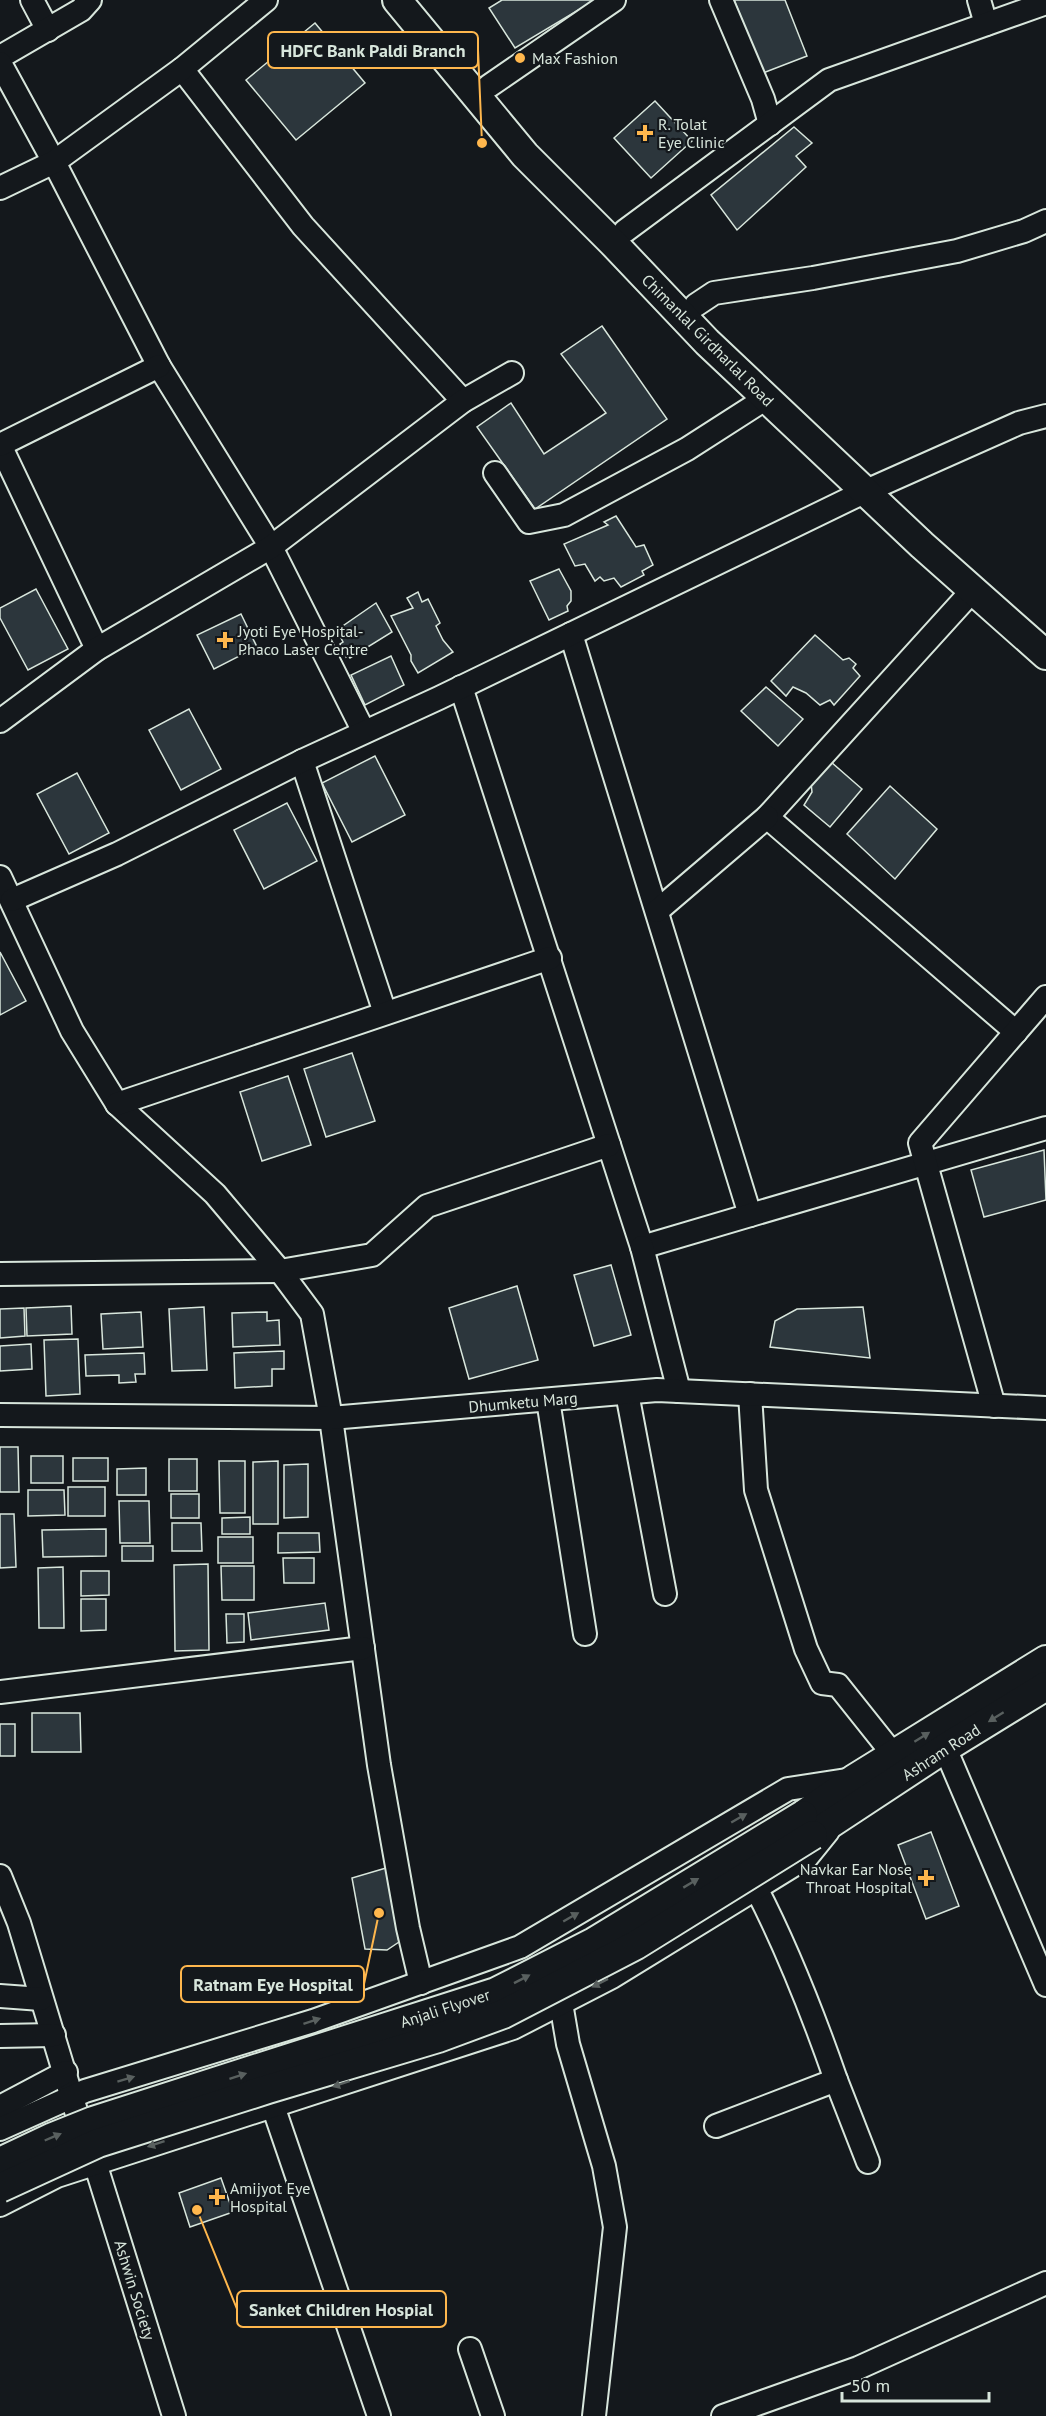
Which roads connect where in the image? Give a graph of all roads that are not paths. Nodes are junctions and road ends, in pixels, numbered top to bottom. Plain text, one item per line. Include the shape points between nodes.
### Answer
1 (32, 0) edge
2 (90, 0) edge
3 (266, 0) edge
4 (397, 0) edge
5 (418, 0) edge
6 (614, 0) edge
7 (721, 0) edge
8 (979, 0) edge
9 (1046, 3) edge
10 (986, 24) junction
11 (48, 30) junction
12 (0, 57) edge
13 (0, 63) edge
14 (182, 69) junction
15 (489, 86) junction
16 (770, 124) junction
17 (54, 162) junction
18 (0, 188) edge
19 (1046, 221) edge
20 (625, 231) junction
21 (696, 305) junction
22 (159, 366) junction
23 (512, 373) dead end
24 (765, 399) junction
25 (463, 401) junction
26 (1046, 416) edge
27 (0, 445) edge
28 (495, 473) dead end
29 (872, 488) junction
30 (271, 547) junction
31 (973, 590) junction
32 (1046, 632) edge
33 (571, 634) junction
34 (97, 649) junction
35 (1046, 655) edge
36 (461, 687) junction
37 (0, 721) edge
38 (364, 732) junction
39 (302, 761) junction
40 (767, 817) junction
41 (0, 876) edge
42 (12, 900) junction
43 (657, 911) junction
44 (550, 958) junction
45 (1046, 997) edge
46 (386, 1013) junction
47 (1016, 1032) junction
48 (117, 1104) junction
49 (1046, 1128) edge
50 (609, 1145) junction
51 (925, 1162) junction
52 (750, 1215) junction
53 (642, 1247) junction
54 (280, 1271) junction
55 (0, 1274) edge
56 (679, 1391) junction
57 (627, 1393) junction
58 (750, 1394) junction
59 (548, 1400) junction
60 (994, 1406) junction
61 (1046, 1408) edge
62 (0, 1414) edge
63 (331, 1419) junction
64 (665, 1594) dead end
65 (585, 1634) dead end
66 (363, 1648) junction
67 (1046, 1660) edge
68 (1046, 1686) edge
69 (0, 1692) edge
70 (945, 1748) junction
71 (893, 1754) junction
72 (854, 1779) junction
73 (837, 1820) junction
74 (808, 1825) junction
75 (0, 1876) edge
76 (756, 1888) junction
77 (420, 1983) junction
78 (1046, 1985) edge
79 (0, 1996) edge
80 (41, 2000) junction
81 (561, 2003) junction
82 (54, 2035) junction
83 (0, 2036) edge
84 (66, 2072) junction
85 (836, 2080) junction
86 (71, 2098) junction
87 (273, 2106) junction
88 (0, 2108) edge
89 (716, 2126) dead end
90 (0, 2129) edge
91 (0, 2162) edge
92 (868, 2162) dead end
93 (96, 2164) junction
94 (0, 2188) edge
95 (0, 2205) edge
96 (1045, 2286) edge
97 (470, 2349) dead end
98 (174, 2416) edge
99 (379, 2416) edge
100 (493, 2416) edge
101 (594, 2416) edge
102 (723, 2416) edge

1 - 11 street
2 - 11 street
3 - 14 street
4 - 24 main road, Chimanlal Girdharlal Road via 525,155
5 - 15 main road, Chimanlal Girdharlal Road
6 - 15 street
7 - 16 street
8 - 10 street
9 - 10 street
10 - 16 street via 829,80
11 - 12 street
13 - 17 street
14 - 17 street
14 - 25 street via 303,226
15 - 20 main road, Chimanlal Girdharlal Road via 537,143
16 - 20 street
17 - 18 street
17 - 22 street
19 - 21 street via 957,251 714,293
20 - 21 main road, Chimanlal Girdharlal Road
21 - 29 main road, Chimanlal Girdharlal Road
22 - 27 street
22 - 30 street
23 - 25 street
24 - 28 street via 687,449 564,515 529,522
24 - 29 main road, Chimanlal Girdharlal Road
25 - 30 street
26 - 29 street via 1019,423
27 - 34 street
29 - 31 main road, Chimanlal Girdharlal Road
29 - 32 main road, Chimanlal Girdharlal Road
29 - 33 street
30 - 34 street
30 - 38 street
31 - 35 main road, Chimanlal Girdharlal Road
31 - 40 street
33 - 36 street
33 - 43 street
34 - 37 street
36 - 38 street
36 - 44 street
38 - 39 street
39 - 42 street via 117,854
39 - 46 street
40 - 43 street
40 - 47 street
41 - 42 street
42 - 48 street via 72,1031
43 - 52 street
44 - 46 street
44 - 50 street
45 - 47 street
46 - 48 street
47 - 51 street via 920,1143
48 - 54 street via 215,1194
49 - 51 street
50 - 53 street
50 - 54 street via 427,1206 372,1256
51 - 52 street
51 - 60 street
52 - 53 street
53 - 56 street
54 - 55 street
54 - 63 street via 312,1314
56 - 57 street, Dhumketu Marg
56 - 58 street, Dhumketu Marg
57 - 59 street, Dhumketu Marg
57 - 64 street
58 - 60 street, Dhumketu Marg
58 - 71 street via 756,1490 806,1649 822,1683 838,1685
59 - 63 street, Dhumketu Marg
59 - 65 street
60 - 61 street, Dhumketu Marg
62 - 63 street, Dhumketu Marg
63 - 66 street
66 - 69 street
66 - 77 street via 379,1765
71 -> 67 main road, Ashram Road
68 -> 70 main road, Ashram Road
70 - 73 main road, Ashram Road
70 - 78 street
71 - 72 main road, Ashram Road
72 - 74 main road, Anjali Flyover
77 -> 72 street via 520,1947 788,1789
73 - 74 main road, Anjali Flyover
73 - 76 street via 807,1857
91 -> 74 main road, Anjali Flyover, bridge via 93,2121 496,1992
74 - 94 main road, Anjali Flyover, bridge via 636,1945 503,2014 438,2038 98,2143
75 - 80 street, Ashwin Society via 19,1923
76 -> 81 street via 612,1977
76 - 85 street via 802,1987
86 -> 77 street
79 - 80 street
80 - 82 street, Ashwin Society
81 -> 87 street via 513,2028
81 - 101 street via 568,2044 604,2166 615,2228
82 - 83 street
82 - 84 street, Ashwin Society
84 - 86 street, Ashwin Society
84 - 88 street
85 - 89 street
85 - 92 street
86 - 90 street
86 - 93 street, Ashwin Society
87 -> 93 street
87 - 99 street
93 - 95 street via 57,2176
93 - 98 street, Ashwin Society
96 - 102 street via 858,2368
97 - 100 street

